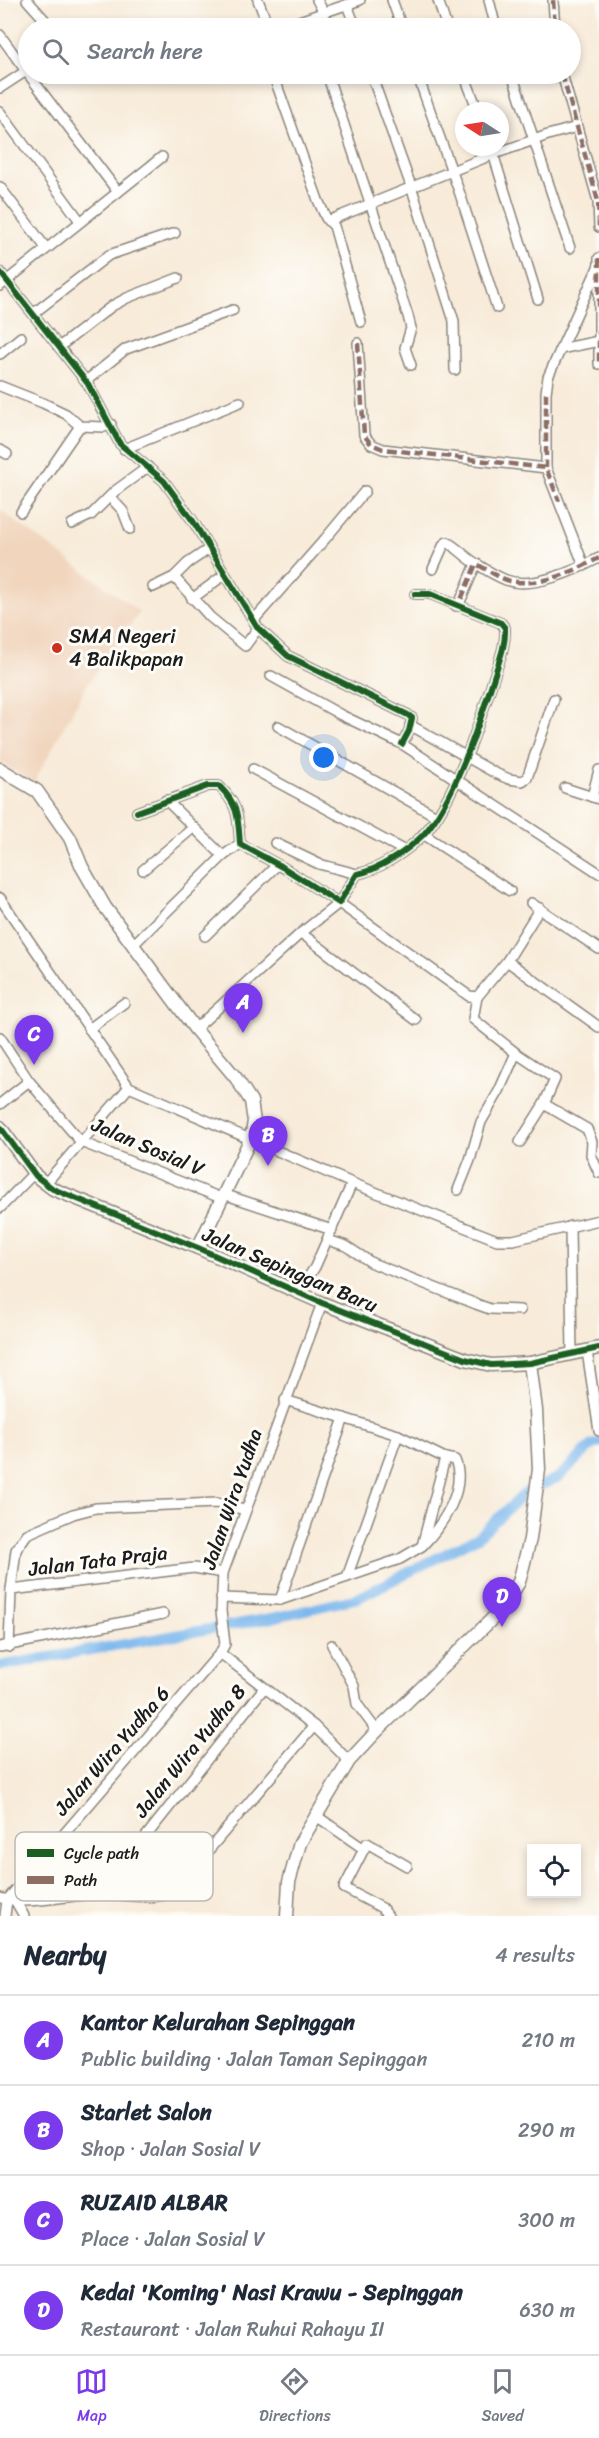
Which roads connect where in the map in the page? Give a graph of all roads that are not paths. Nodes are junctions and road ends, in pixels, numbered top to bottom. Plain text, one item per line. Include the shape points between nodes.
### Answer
1 (27, 0) edge
2 (258, 0) edge
3 (317, 0) edge
4 (360, 0) edge
5 (392, 0) edge
6 (438, 0) edge
7 (489, 0) edge
8 (553, 0) edge
9 (347, 5) junction
10 (324, 13) junction
11 (43, 18) edge
12 (265, 18) edge
13 (310, 18) edge
14 (352, 18) edge
15 (398, 18) edge
16 (444, 18) edge
17 (494, 18) edge
18 (554, 18) edge
19 (0, 35) edge
20 (18, 58) edge
21 (18, 76) edge
22 (37, 84) edge
23 (277, 84) edge
24 (330, 84) edge
25 (375, 84) edge
26 (420, 84) edge
27 (468, 84) edge
28 (515, 84) edge
29 (565, 84) edge
30 (0, 88) edge
31 (475, 102) edge
32 (0, 112) edge
33 (577, 127) junction
34 (534, 140) junction
35 (509, 147) edge
36 (483, 156) edge
37 (495, 156) edge
38 (162, 157) dead end
39 (451, 172) junction
40 (0, 187) edge
41 (412, 189) junction
42 (118, 192) junction
43 (372, 204) junction
44 (80, 221) junction
45 (328, 221) junction
46 (599, 226) edge
47 (175, 233) dead end
48 (45, 248) junction
49 (570, 248) dead end
50 (599, 258) edge
51 (599, 265) edge
52 (0, 272) edge
53 (178, 278) dead end
54 (3, 284) edge
55 (538, 300) dead end
56 (497, 308) dead end
57 (233, 310) dead end
58 (34, 313) junction
59 (361, 322) dead end
60 (21, 337) dead end
61 (599, 341) edge
62 (358, 343) dead end
63 (59, 347) junction
64 (560, 349) junction
65 (0, 354) edge
66 (599, 364) edge
67 (411, 366) dead end
68 (455, 370) dead end
69 (86, 381) junction
70 (0, 386) edge
71 (240, 402) dead end
72 (107, 425) junction
73 (82, 426) junction
74 (124, 449) junction
75 (148, 467) junction
76 (546, 468) junction
77 (365, 491) dead end
78 (112, 495) junction
79 (21, 512) dead end
80 (72, 524) dead end
81 (130, 529) dead end
82 (209, 549) junction
83 (599, 558) edge
84 (476, 564) junction
85 (584, 566) junction
86 (433, 569) dead end
87 (224, 575) junction
88 (174, 578) junction
89 (153, 587) dead end
90 (415, 594) dead end
91 (192, 599) junction
92 (456, 606) junction
93 (255, 624) junction
94 (271, 676) dead end
95 (554, 699) dead end
96 (410, 725) junction
97 (278, 726) dead end
98 (402, 744) junction
99 (466, 756) junction
100 (0, 769) edge
101 (253, 769) dead end
102 (599, 770) edge
103 (455, 780) junction
104 (565, 788) dead end
105 (596, 798) edge
106 (166, 800) junction
107 (137, 812) dead end
108 (436, 816) junction
109 (193, 828) junction
110 (423, 834) junction
111 (275, 843) dead end
112 (240, 844) junction
113 (403, 850) junction
114 (222, 856) junction
115 (277, 865) junction
116 (143, 870) dead end
117 (599, 873) edge
118 (355, 875) junction
119 (510, 891) dead end
120 (0, 898) edge
121 (339, 903) junction
122 (531, 903) dead end
123 (540, 908) junction
124 (301, 933) junction
125 (205, 936) dead end
126 (133, 945) junction
127 (599, 949) edge
128 (507, 961) junction
129 (477, 997) junction
130 (124, 1003) dead end
131 (416, 1020) dead end
132 (599, 1027) edge
133 (89, 1029) junction
134 (195, 1029) junction
135 (0, 1037) edge
136 (516, 1053) junction
137 (29, 1081) junction
138 (129, 1087) junction
139 (0, 1104) edge
140 (544, 1104) junction
141 (0, 1127) edge
142 (251, 1138) junction
143 (81, 1142) junction
144 (520, 1142) dead end
145 (34, 1173) junction
146 (599, 1173) edge
147 (352, 1183) junction
148 (45, 1184) junction
149 (458, 1190) dead end
150 (222, 1196) junction
151 (0, 1208) edge
152 (599, 1220) edge
153 (570, 1226) junction
154 (330, 1235) junction
155 (198, 1248) junction
156 (298, 1293) junction
157 (322, 1304) junction
158 (520, 1310) dead end
159 (593, 1349) edge
160 (572, 1354) junction
161 (531, 1363) junction
162 (285, 1400) junction
163 (344, 1418) junction
164 (599, 1431) edge
165 (398, 1435) junction
166 (445, 1458) junction
167 (245, 1510) junction
168 (422, 1546) junction
169 (223, 1573) junction
170 (347, 1577) junction
171 (10, 1590) junction
172 (221, 1598) junction
173 (280, 1600) junction
174 (163, 1614) dead end
175 (332, 1645) dead end
176 (4, 1647) edge
177 (223, 1649) junction
178 (264, 1688) junction
179 (314, 1726) junction
180 (377, 1731) junction
181 (349, 1761) junction
182 (315, 1815) junction
183 (66, 1832) edge
184 (149, 1832) edge
185 (213, 1845) edge
186 (364, 1849) junction
187 (407, 1866) dead end
188 (8, 1900) edge
189 (5, 1916) edge
190 (24, 1916) edge
191 (287, 1916) edge
192 (388, 1916) edge

1 - 11 street
2 - 12 street
3 - 10 street
4 - 9 street
5 - 15 street
6 - 16 street
7 - 17 street
8 - 18 street
9 - 10 street
9 - 14 street
10 - 13 street
19 - 20 street
21 - 30 street
22 - 42 street
23 - 45 street
24 - 43 street
25 - 41 street
26 - 39 street
27 - 31 street
28 - 34 street
29 - 33 street
32 - 44 street
33 - 34 street
33 - 46 street via 598,201
34 - 35 street
34 - 49 street
36 - 39 street
37 - 55 street
38 - 42 street
39 - 41 street
39 - 56 street
40 - 48 street
41 - 43 street
41 - 68 street via 454,321
42 - 44 street
43 - 45 street
43 - 67 street via 411,325 405,348
44 - 48 street
45 - 59 street via 334,226
47 - 58 street via 109,255
48 - 54 street
50 - 51 street
51 - 61 street
51 - 64 street
52 - 54 street
53 - 63 street via 112,306
54 - 58 street
57 - 69 street via 126,349
58 - 63 street
60 - 65 street
61 - 64 street
61 - 66 street
62 - 76 street via 364,435 371,444 383,449
63 - 69 street
64 - 76 street via 547,384
69 - 72 street
70 - 73 street via 44,402
71 - 74 street
72 - 73 street
72 - 74 street
73 - 79 street
74 - 75 street
75 - 78 street
75 - 82 street via 164,481
76 - 85 street
77 - 93 street
78 - 80 street via 91,515
78 - 81 street
82 - 87 street
82 - 88 street
83 - 85 street
84 - 85 street via 515,581 548,579
84 - 86 street via 446,542
84 - 92 street
87 - 91 street
87 - 93 street
88 - 89 street
88 - 91 street
90 - 92 street via 430,594
91 - 93 street via 245,646
92 - 99 street via 506,628
93 - 96 street via 288,656 408,715 412,718
94 - 98 street
95 - 99 street via 527,778 522,782
96 - 98 street
96 - 99 street
97 - 108 street
98 - 103 street
99 - 103 street
100 - 126 street via 37,791 70,838 105,907
101 - 113 street
102 - 105 street
103 - 108 street
103 - 117 street
104 - 105 street
106 - 107 street
106 - 109 street
106 - 112 street via 219,786 237,810
108 - 110 street
109 - 114 street
109 - 116 street
110 - 113 street
110 - 119 street
111 - 118 street via 319,864
112 - 114 street
112 - 115 street
113 - 118 street via 370,872
114 - 126 street
115 - 121 street
115 - 125 street
118 - 121 street
120 - 133 street
121 - 124 street
121 - 129 street via 469,996
122 - 123 street
123 - 127 street
123 - 128 street
124 - 131 street
124 - 134 street
126 - 134 street
128 - 129 street
128 - 132 street
129 - 136 street via 473,1019
130 - 133 street
133 - 138 street
134 - 142 street via 250,1101 254,1122
135 - 137 street, Jalan Sosial V
136 - 140 street via 555,1079
136 - 149 street via 481,1122
137 - 139 street
137 - 143 street, Jalan Sosial V
138 - 142 street
138 - 143 street
140 - 144 street
140 - 146 street via 587,1129
141 - 145 street, Jalan Sepinggan Baru
142 - 147 street
142 - 150 street
143 - 148 street
143 - 150 street, Jalan Sosial V
145 - 148 street, Jalan Sepinggan Baru
145 - 151 street
147 - 153 street via 497,1240 513,1240
147 - 154 street
148 - 155 street, Jalan Sepinggan Baru
150 - 154 street, Jalan Sosial V
150 - 155 street
152 - 153 street
153 - 160 street
154 - 156 street
154 - 158 street, Jalan Sosial V via 372,1263 466,1301 490,1309
155 - 156 street, Jalan Sepinggan Baru
156 - 157 street, Jalan Sepinggan Baru
157 - 161 street, Jalan Sepinggan Baru via 465,1359 491,1365
157 - 162 street, Jalan Wira Yudha
159 - 160 street, Jalan Sepinggan Baru
159 - 164 street
160 - 161 street, Jalan Sepinggan Baru
161 - 180 street via 539,1469 523,1572 508,1600 491,1620
162 - 163 street
162 - 167 street, Jalan Wira Yudha
163 - 165 street
163 - 173 street
165 - 166 street
165 - 170 street
166 - 168 street
166 - 168 street via 455,1460 459,1469 454,1495 442,1523
167 - 169 street, Jalan Wira Yudha
167 - 171 street via 218,1503 96,1508 73,1514 27,1534 16,1550
168 - 170 street via 400,1559
169 - 171 street, Jalan Tata Praja via 194,1568
169 - 172 street, Jalan Wira Yudha
170 - 173 street
171 - 176 street, Jalan Tata Praja
172 - 173 street
172 - 177 street, Jalan Wira Yudha
174 - 176 street, Jalan Tata Praja
175 - 180 street via 354,1686 357,1704
177 - 178 street
177 - 183 street, Jalan Wira Yudha 6
178 - 179 street
178 - 184 street, Jalan Wira Yudha 8
179 - 181 street
179 - 185 street
180 - 181 street
181 - 182 street
182 - 186 street
182 - 191 street via 291,1870
186 - 187 street via 367,1843
186 - 192 street via 344,1888 382,1908
188 - 189 street
188 - 190 street

